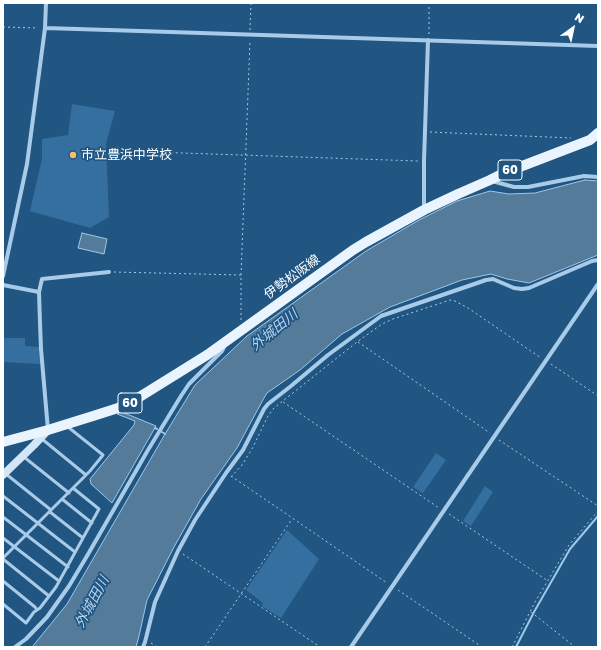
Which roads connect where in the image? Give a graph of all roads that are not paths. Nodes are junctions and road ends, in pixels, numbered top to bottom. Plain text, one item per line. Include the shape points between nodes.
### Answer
1 (46, 3) edge
2 (45, 28) junction
3 (428, 40) junction
4 (598, 46) edge
5 (598, 133) edge
6 (598, 177) edge
7 (490, 180) junction
8 (424, 210) junction
9 (598, 260) edge
10 (109, 272) road end
11 (3, 276) edge
12 (598, 284) edge
13 (3, 285) edge
14 (39, 292) junction
15 (226, 341) junction
16 (67, 424) junction
17 (48, 430) junction
18 (40, 438) junction
19 (3, 442) edge
20 (22, 456) junction
21 (4, 474) edge
22 (86, 475) junction
23 (73, 488) junction
24 (69, 492) junction
25 (3, 496) edge
26 (62, 499) junction
27 (50, 511) junction
28 (3, 517) edge
29 (38, 523) junction
30 (92, 523) junction
31 (26, 535) junction
32 (3, 538) edge
33 (83, 538) junction
34 (14, 547) junction
35 (75, 552) junction
36 (3, 558) edge
37 (68, 567) junction
38 (3, 581) edge
39 (59, 581) junction
40 (49, 596) junction
41 (3, 604) edge
42 (37, 610) junction
43 (15, 647) edge
44 (143, 647) edge
45 (351, 647) edge

1 - 2 street
2 - 3 street
2 - 11 street via 27,164
3 - 4 street
3 - 8 street
5 - 7 main road, 伊勢松阪線 / 60 via 590,140
6 - 7 street via 584,176 528,187 514,187
7 - 8 main road, 伊勢松阪線 / 60
8 - 15 main road, 伊勢松阪線 / 60 via 353,250
9 - 44 street via 529,288 514,288 493,279 486,280 381,316 268,404 243,450 195,520 178,551 155,602
10 - 14 street via 42,279
12 - 45 street
13 - 14 street
14 - 17 street
15 - 16 main road, 伊勢松阪線 / 60 via 133,401
15 - 43 street via 222,351 189,384 181,396 69,586 47,618
16 - 17 main road, 伊勢松阪線 / 60
16 - 22 lane via 68,428 103,455
17 - 18 street
17 - 19 main road, 伊勢松阪線 / 60
18 - 20 street
18 - 22 lane
20 - 21 street
20 - 24 lane
21 - 27 lane
22 - 23 lane
23 - 24 lane
23 - 30 lane via 99,509
24 - 26 lane
25 - 29 lane
26 - 27 lane
26 - 30 lane
27 - 29 lane
27 - 33 lane
28 - 31 lane
29 - 31 lane
29 - 35 lane
30 - 33 lane
31 - 34 lane
31 - 37 lane
32 - 34 lane
33 - 35 lane
34 - 36 lane
34 - 39 lane
35 - 37 lane
36 - 40 lane
37 - 39 lane
38 - 42 lane
39 - 40 lane
40 - 42 lane
41 - 42 lane via 26,622

